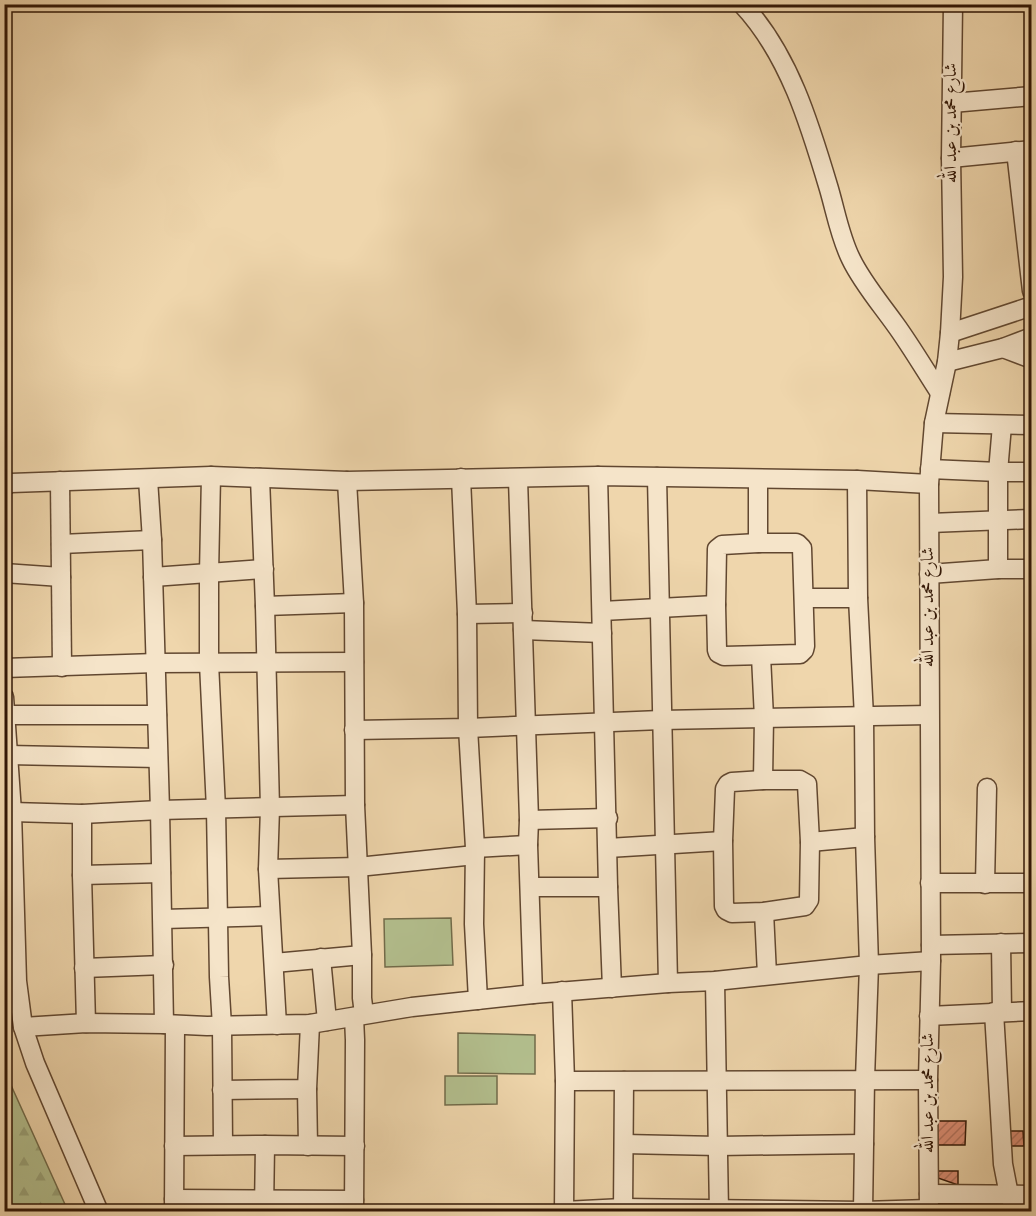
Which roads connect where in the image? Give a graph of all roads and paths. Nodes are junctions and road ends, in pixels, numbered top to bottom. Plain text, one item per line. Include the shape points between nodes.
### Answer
1 (742, 4) edge
2 (953, 4) edge
3 (1032, 96) edge
4 (952, 103) junction
5 (1024, 151) edge
6 (951, 158) junction
7 (1027, 219) edge
8 (1032, 291) edge
9 (1032, 306) edge
10 (950, 333) junction
11 (1032, 337) edge
12 (1003, 348) junction
13 (1032, 359) edge
14 (947, 362) junction
15 (940, 393) junction
16 (934, 423) junction
17 (1002, 425) junction
18 (1032, 425) edge
19 (998, 472) junction
20 (1032, 472) edge
21 (211, 476) junction
22 (598, 476) junction
23 (657, 477) junction
24 (930, 477) junction
25 (260, 478) junction
26 (461, 478) junction
27 (148, 479) junction
28 (518, 479) junction
29 (758, 479) junction
30 (857, 480) junction
31 (60, 481) junction
32 (346, 481) junction
33 (4, 486) edge
34 (1032, 519) edge
35 (998, 520) junction
36 (930, 523) junction
37 (152, 540) junction
38 (758, 543) junction
39 (61, 544) junction
40 (264, 569) junction
41 (998, 569) junction
42 (1032, 569) edge
43 (4, 573) edge
44 (209, 574) junction
45 (929, 574) junction
46 (61, 577) junction
47 (153, 577) junction
48 (804, 598) junction
49 (858, 598) junction
50 (354, 603) junction
51 (716, 605) junction
52 (265, 606) junction
53 (659, 608) junction
54 (602, 611) junction
55 (467, 614) junction
56 (523, 622) junction
57 (602, 633) junction
58 (761, 656) junction
59 (266, 662) junction
60 (354, 662) junction
61 (156, 663) junction
62 (209, 663) junction
63 (62, 667) junction
64 (4, 668) edge
65 (4, 697) edge
66 (6, 715) edge
67 (157, 715) junction
68 (929, 715) junction
69 (864, 717) junction
70 (764, 718) junction
71 (661, 720) junction
72 (605, 723) junction
73 (526, 725) junction
74 (468, 728) junction
75 (354, 730) junction
76 (8, 755) junction
77 (158, 758) junction
78 (764, 780) junction
79 (987, 788) dead end
80 (355, 805) junction
81 (270, 808) junction
82 (216, 809) junction
83 (160, 810) junction
84 (12, 812) junction
85 (82, 814) junction
86 (608, 819) junction
87 (529, 820) junction
88 (865, 837) junction
89 (723, 841) junction
90 (810, 842) junction
91 (664, 844) junction
92 (528, 845) junction
93 (608, 848) junction
94 (475, 851) junction
95 (358, 867) junction
96 (268, 869) junction
97 (162, 873) junction
98 (82, 876) junction
99 (930, 883) junction
100 (1032, 883) edge
101 (985, 884) junction
102 (530, 887) junction
103 (608, 887) junction
104 (764, 912) junction
105 (270, 916) junction
106 (218, 918) junction
107 (163, 919) junction
108 (1001, 943) junction
109 (1032, 943) edge
110 (931, 953) junction
111 (362, 955) junction
112 (321, 958) junction
113 (274, 963) junction
114 (164, 965) junction
115 (869, 965) junction
116 (84, 968) junction
117 (768, 975) junction
118 (715, 981) junction
119 (668, 983) junction
120 (612, 988) junction
121 (562, 991) junction
122 (533, 994) junction
123 (478, 1000) junction
124 (1032, 1011) edge
125 (998, 1012) junction
126 (359, 1016) junction
127 (929, 1016) junction
128 (86, 1023) junction
129 (319, 1023) junction
130 (169, 1024) junction
131 (277, 1025) junction
132 (222, 1026) junction
133 (23, 1027) junction
134 (865, 1079) junction
135 (716, 1080) junction
136 (928, 1080) junction
137 (565, 1081) junction
138 (624, 1081) junction
139 (307, 1089) junction
140 (222, 1090) junction
141 (624, 1144) junction
142 (864, 1144) junction
143 (223, 1145) junction
144 (265, 1145) junction
145 (174, 1146) junction
146 (308, 1146) junction
147 (355, 1146) junction
148 (718, 1146) junction
149 (1009, 1194) junction
150 (1032, 1196) edge
151 (174, 1205) edge
152 (218, 1205) edge
153 (264, 1205) edge
154 (929, 1205) edge
155 (308, 1206) edge
156 (354, 1206) edge
157 (623, 1210) edge
158 (564, 1211) edge
159 (719, 1211) edge
160 (864, 1211) edge
161 (99, 1212) edge
162 (1017, 1212) edge

1 - 15 street via 776,51 796,91 852,262
2 - 4 street, شارع محمد بن عبد الله
3 - 4 street
4 - 6 street, شارع محمد بن عبد الله
5 - 6 street
5 - 7 street
6 - 10 street, شارع محمد بن عبد الله
7 - 8 street
9 - 10 street
10 - 14 street, شارع محمد بن عبد الله
11 - 12 street
12 - 13 street
12 - 14 street
14 - 15 street, شارع محمد بن عبد الله
15 - 16 street, شارع محمد بن عبد الله
16 - 17 street
16 - 24 street, شارع محمد بن عبد الله
17 - 18 street
17 - 19 street
19 - 20 street
19 - 24 street
19 - 35 street
21 - 25 street
21 - 27 street
21 - 44 street
22 - 23 street
22 - 28 street
22 - 54 street
23 - 29 street
23 - 53 street
24 - 30 street
24 - 36 street, شارع محمد بن عبد الله
25 - 32 street
25 - 40 street
26 - 28 street
26 - 32 street
26 - 55 street
27 - 31 street
27 - 37 street
28 - 56 street
29 - 30 street
29 - 38 street
30 - 49 street
31 - 33 street
31 - 39 street
32 - 50 street
34 - 35 street
35 - 36 street
35 - 41 street
36 - 45 street, شارع محمد بن عبد الله
37 - 39 street
37 - 47 street
38 - 48 street via 801,546
38 - 51 street via 722,545 717,549
39 - 46 street
40 - 44 street
40 - 52 street
41 - 42 street
41 - 45 street
43 - 46 street
44 - 47 street
44 - 62 street
45 - 68 street, شارع محمد بن عبد الله
46 - 63 street
47 - 61 street
48 - 49 street
48 - 58 street via 803,652
49 - 69 street
50 - 52 street
50 - 60 street
51 - 53 street
51 - 58 street via 718,653
52 - 59 street
53 - 54 street
53 - 71 street
54 - 57 street
55 - 56 street
55 - 74 street
56 - 57 street
56 - 73 street
57 - 72 street
58 - 70 street
59 - 60 street
59 - 62 street
59 - 81 street
60 - 75 street
61 - 62 street
61 - 63 street
61 - 67 street
62 - 82 street
63 - 64 street
65 - 66 street
66 - 67 street
66 - 76 street
67 - 77 street
68 - 69 street
68 - 99 street, شارع محمد بن عبد الله
69 - 70 street
69 - 88 street
70 - 71 street
70 - 78 street
71 - 72 street
71 - 91 street
72 - 73 street
72 - 86 street
73 - 74 street
73 - 87 street
74 - 75 street
74 - 94 street
75 - 80 street
76 - 77 street
76 - 84 street
77 - 83 street
78 - 89 street via 732,782 726,786
78 - 90 street via 800,780 807,784
79 - 101 street
80 - 81 street
80 - 95 street
81 - 82 street
81 - 96 street
82 - 83 street
82 - 106 street
83 - 85 street
83 - 97 street
84 - 85 street
84 - 133 street via 17,981
85 - 98 street
86 - 87 street
86 - 93 street
87 - 92 street
88 - 90 street
88 - 115 street
89 - 91 street
89 - 104 street via 726,910
90 - 104 street via 807,903
91 - 93 street
91 - 119 street
92 - 94 street
92 - 102 street
93 - 103 street
94 - 95 street
94 - 123 street
95 - 96 street
95 - 111 street
96 - 105 street
97 - 98 street
97 - 107 street
98 - 116 street
99 - 101 street
99 - 110 street, شارع محمد بن عبد الله
100 - 101 street
102 - 103 street
102 - 122 street
103 - 120 street
104 - 117 street
105 - 106 street
105 - 113 street
106 - 107 street
106 - 132 street
107 - 114 street
108 - 109 street
108 - 110 street
108 - 125 street
110 - 115 street
110 - 127 street, شارع محمد بن عبد الله
111 - 112 street
111 - 126 street
112 - 113 street
112 - 129 street
113 - 131 street
114 - 116 street
114 - 130 street
115 - 117 street
115 - 134 street
116 - 128 street
117 - 118 street
118 - 119 street
118 - 135 street
119 - 120 street
120 - 121 street
121 - 122 street
121 - 137 street
122 - 123 street
123 - 126 street
124 - 125 street
125 - 127 street
125 - 149 street via 1002,1148
126 - 129 street
126 - 147 street
127 - 136 street, شارع محمد بن عبد الله
128 - 130 street
128 - 133 street
129 - 131 street
129 - 139 street
130 - 132 street
130 - 145 street
131 - 132 street
132 - 140 street
133 - 161 street
134 - 135 street
134 - 136 street
134 - 142 street
135 - 138 street
135 - 148 street
136 - 154 street, شارع محمد بن عبد الله
137 - 138 street
137 - 158 street
138 - 141 street
139 - 140 street
139 - 146 street
140 - 143 street
141 - 148 street
141 - 157 street
142 - 148 street
142 - 160 street
143 - 144 street
143 - 145 street
144 - 146 street
144 - 153 street
145 - 151 street
146 - 147 street
147 - 156 street
148 - 159 street
149 - 150 street
149 - 154 street
149 - 162 street
151 - 152 street
152 - 153 street
153 - 155 street
154 - 160 street
155 - 156 street
157 - 158 street
157 - 159 street
159 - 160 street

